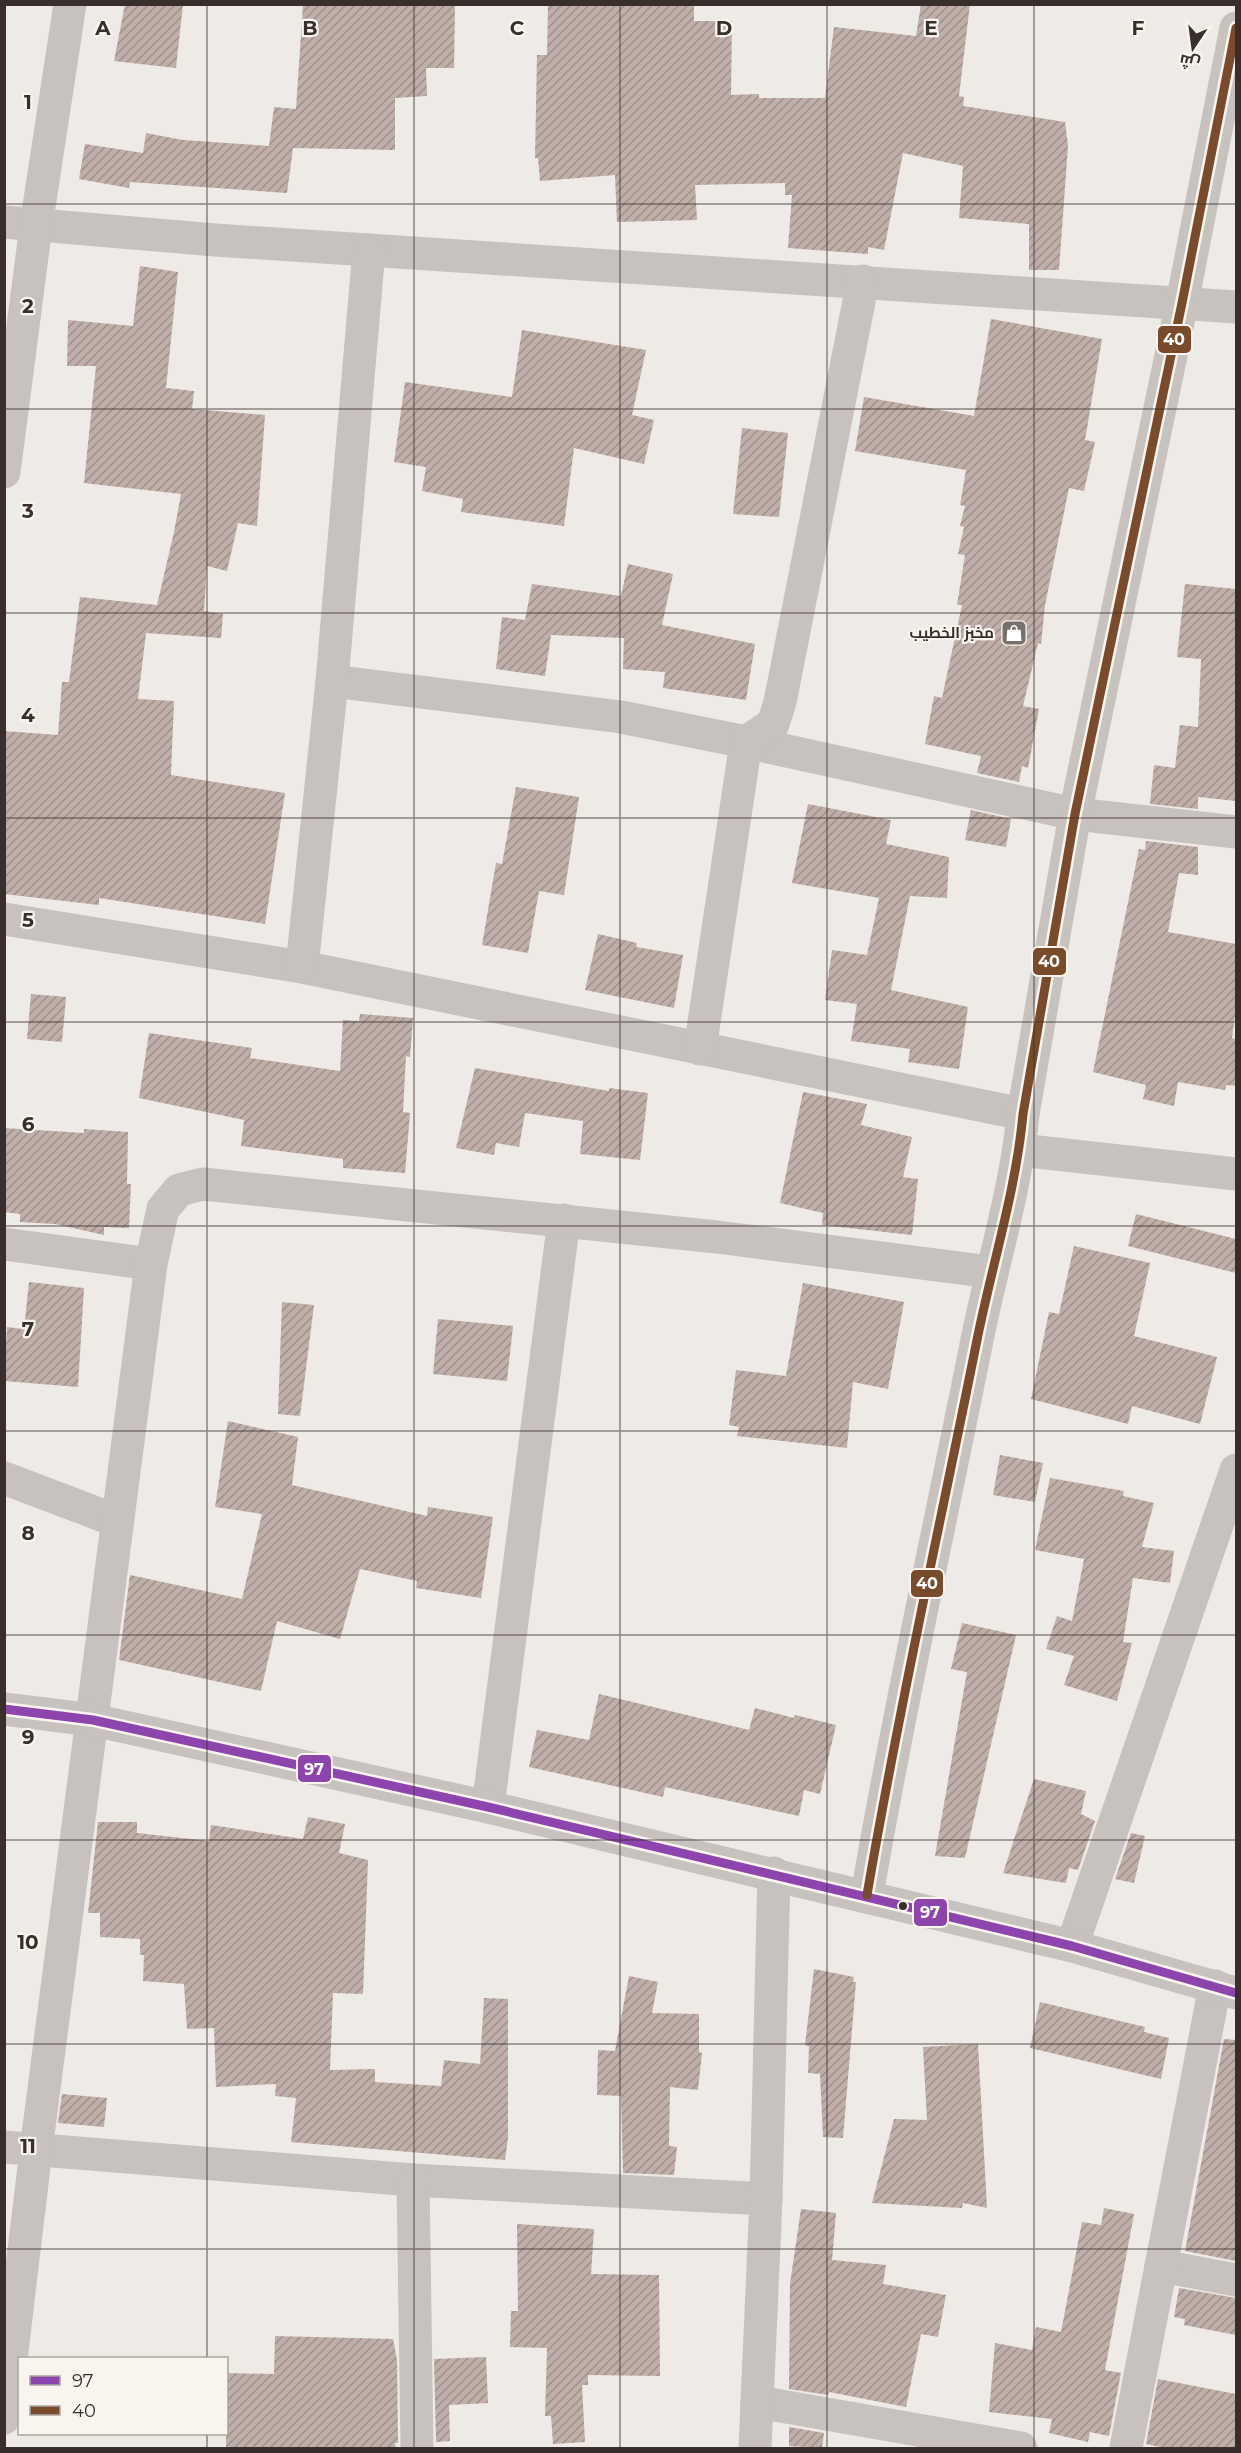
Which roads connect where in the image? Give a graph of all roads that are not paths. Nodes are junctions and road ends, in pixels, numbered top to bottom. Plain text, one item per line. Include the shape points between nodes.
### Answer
1 (70, 4) edge
2 (1236, 28) edge
3 (20, 224) edge
4 (369, 250) junction
5 (863, 281) junction
6 (1182, 303) junction
7 (1236, 307) edge
8 (4, 472) edge
9 (332, 681) junction
10 (747, 742) junction
11 (1075, 814) junction
12 (1236, 832) edge
13 (4, 919) edge
14 (302, 967) junction
15 (700, 1049) junction
16 (1023, 1114) junction
17 (1020, 1150) junction
18 (1236, 1174) edge
19 (564, 1220) junction
20 (4, 1244) edge
21 (151, 1264) junction
22 (991, 1272) junction
23 (1236, 1470) edge
24 (4, 1478) edge
25 (1231, 1506) edge
26 (117, 1521) junction
27 (4, 1709) edge
28 (93, 1720) junction
29 (488, 1806) junction
30 (774, 1873) junction
31 (867, 1895) junction
32 (1072, 1946) junction
33 (1226, 1990) edge
34 (20, 2149) edge
35 (413, 2180) junction
36 (766, 2199) junction
37 (1161, 2266) junction
38 (1236, 2280) edge
39 (757, 2402) junction
40 (4, 2418) edge
41 (417, 2448) edge
42 (755, 2448) edge
43 (1021, 2448) edge
44 (1126, 2448) edge

1 - 3 street
2 - 6 street
3 - 4 street
3 - 8 street
4 - 5 street
4 - 9 street
5 - 6 street
5 - 10 street via 780,702 773,724
6 - 7 street
6 - 11 street
9 - 10 street via 621,717
9 - 14 street
10 - 11 street
10 - 15 street
11 - 12 street
11 - 16 street
13 - 14 street
14 - 15 street
15 - 16 street
16 - 17 street
17 - 18 street
17 - 22 street
19 - 21 street via 203,1184 179,1190 163,1209
19 - 22 street
19 - 29 street
20 - 21 street
21 - 26 street
22 - 31 street
23 - 25 street
24 - 26 street
25 - 32 street
26 - 28 street
27 - 28 street
28 - 29 street
28 - 34 street
29 - 30 street
30 - 31 street
30 - 36 street
31 - 32 street
32 - 33 street
33 - 37 street
34 - 35 street
34 - 40 street
35 - 36 street
35 - 41 street
36 - 39 street
37 - 38 street
37 - 44 street
39 - 42 street
39 - 43 street

